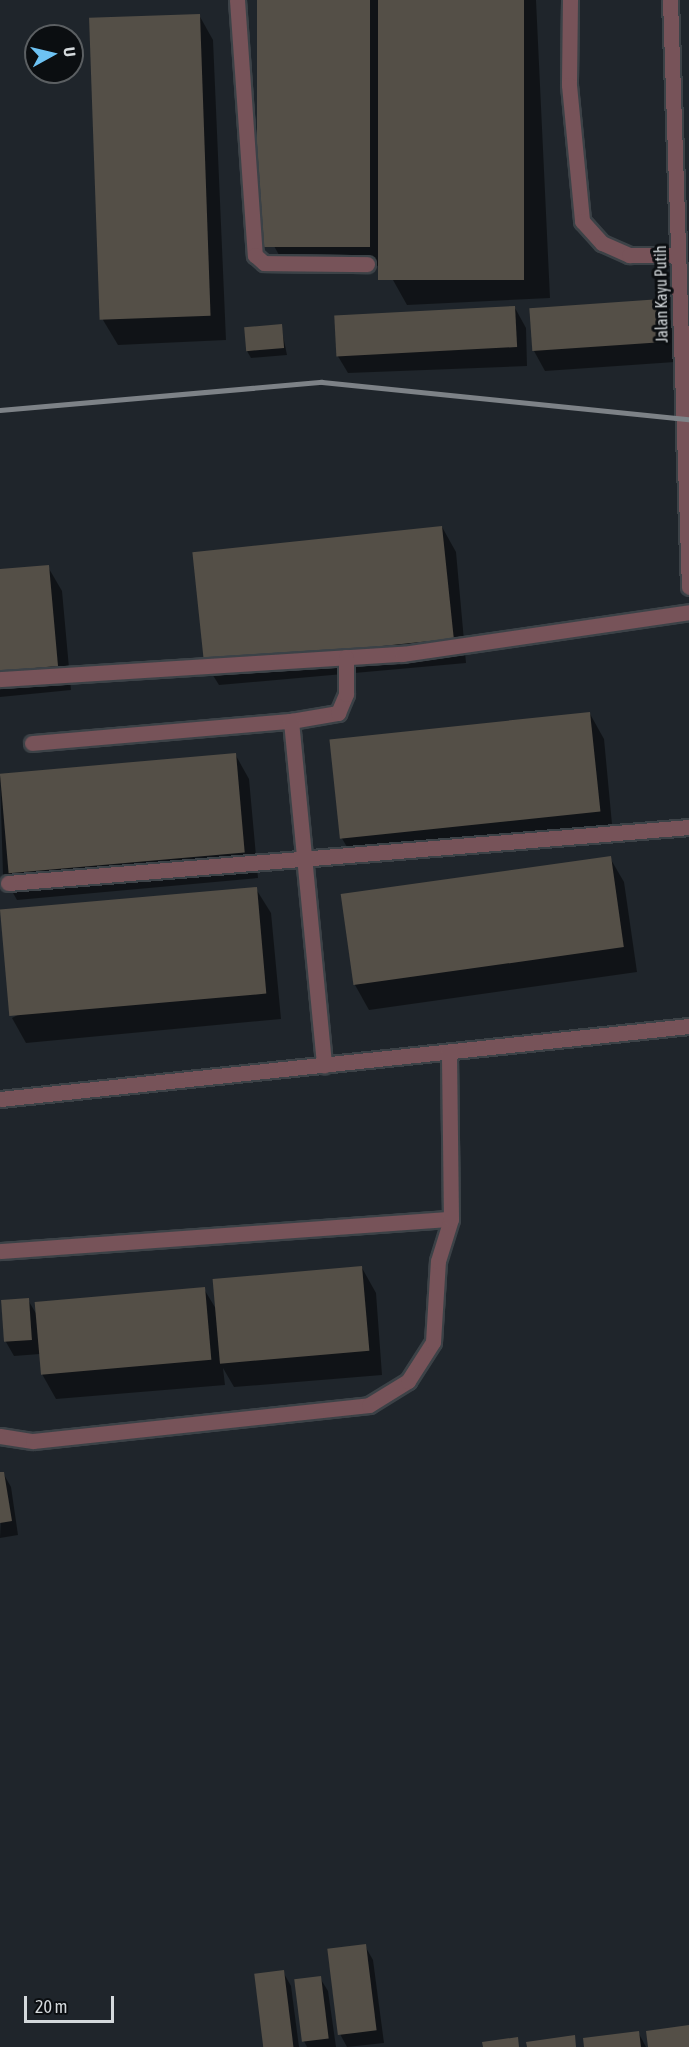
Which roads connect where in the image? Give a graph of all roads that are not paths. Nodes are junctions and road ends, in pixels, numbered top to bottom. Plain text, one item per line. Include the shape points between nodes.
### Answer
1 (237, 0) edge
2 (570, 0) edge
3 (670, 0) edge
4 (678, 255) junction
5 (367, 264) dead end
6 (689, 587) edge
7 (689, 612) edge
8 (346, 657) junction
9 (0, 679) edge
10 (291, 721) junction
11 (32, 743) dead end
12 (689, 827) edge
13 (304, 858) junction
14 (8, 883) dead end
15 (689, 1026) edge
16 (449, 1052) junction
17 (324, 1065) junction
18 (0, 1099) edge
19 (451, 1219) junction
20 (0, 1251) edge
21 (0, 1436) edge

1 - 5 street via 255,255 264,264
2 - 4 street via 569,85 582,221 602,243 629,255
3 - 4 street, Jalan Kayu Putih
4 - 6 street, Jalan Kayu Putih
7 - 8 street via 402,654
8 - 9 street
8 - 10 street via 346,694 338,713
10 - 11 street
10 - 13 street
12 - 13 street
13 - 14 street
13 - 17 street
15 - 16 street
16 - 17 street
16 - 19 street
17 - 18 street
19 - 20 street
19 - 21 street via 438,1261 434,1342 408,1381 369,1405 33,1442

